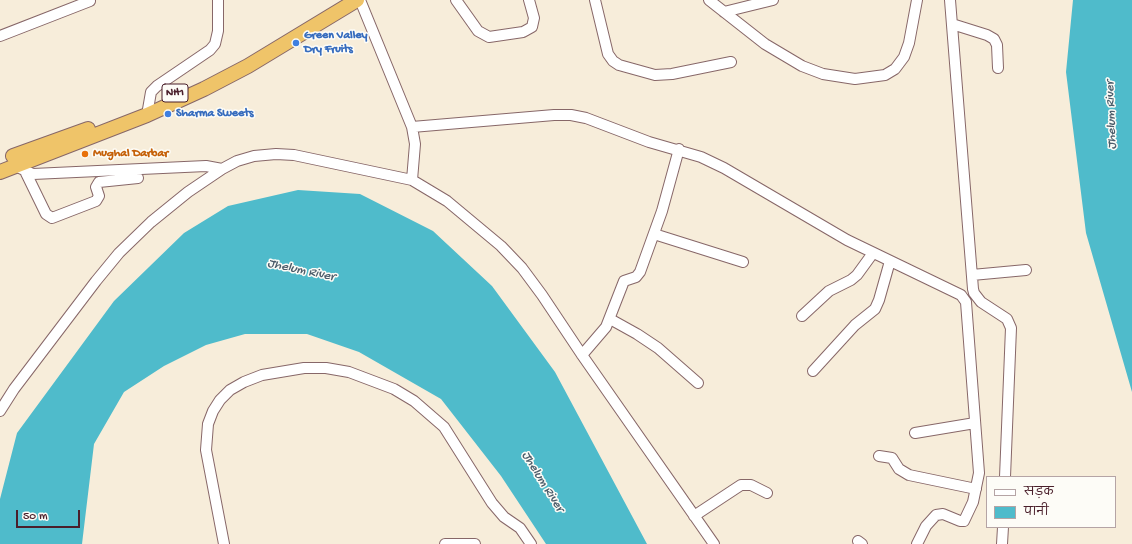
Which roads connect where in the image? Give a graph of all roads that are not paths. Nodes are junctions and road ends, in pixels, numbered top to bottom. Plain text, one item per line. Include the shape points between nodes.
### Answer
1 (218, 0) edge
2 (339, 0) edge
3 (359, 0) edge
4 (456, 0) edge
5 (529, 0) edge
6 (595, 0) edge
7 (709, 0) edge
8 (917, 0) edge
9 (950, 0) edge
10 (90, 1) edge
11 (767, 1) edge
12 (724, 12) junction
13 (952, 24) junction
14 (0, 36) edge
15 (730, 62) dead end
16 (998, 68) dead end
17 (147, 110) junction
18 (412, 127) junction
19 (679, 149) junction
20 (0, 162) edge
21 (20, 169) junction
22 (222, 169) junction
23 (0, 172) edge
24 (138, 178) dead end
25 (412, 180) junction
26 (654, 234) junction
27 (873, 253) junction
28 (890, 261) junction
29 (743, 262) dead end
30 (1026, 270) dead end
31 (972, 275) junction
32 (802, 316) dead end
33 (610, 319) junction
34 (582, 355) junction
35 (813, 371) dead end
36 (698, 384) dead end
37 (0, 411) edge
38 (975, 423) junction
39 (915, 433) dead end
40 (879, 456) dead end
41 (1005, 476) edge
42 (976, 488) junction
43 (767, 493) dead end
44 (694, 516) junction
45 (1003, 528) edge
46 (224, 544) edge
47 (445, 544) edge
48 (475, 544) edge
49 (531, 544) edge
50 (714, 544) edge
51 (917, 544) edge
52 (1002, 544) edge

1 - 17 street via 218,31 215,44 190,65 157,86 151,92
2 - 17 highway, NH1 via 253,53
3 - 17 highway, NH1 via 204,89
3 - 18 street
4 - 5 street via 478,31 489,37 522,32 532,27 534,18
6 - 15 street via 608,54 619,65 655,75
7 - 12 street
8 - 12 street via 909,43 904,57 895,69 885,75 855,79 807,69 765,44
9 - 13 street
10 - 14 street
11 - 12 street
13 - 16 street via 987,34 994,39 997,46
13 - 31 street
17 - 20 highway, NH1
17 - 21 highway, NH1
18 - 19 street via 571,115 599,122 649,142
18 - 25 street via 415,144
19 - 26 street
19 - 27 street via 724,168
21 - 22 street via 46,174 206,166
21 - 23 highway, NH1
21 - 24 street via 46,214 52,218 96,201 99,196 96,187 99,182
22 - 25 street via 254,156 294,155
22 - 37 street via 151,222 119,253
25 - 34 street via 446,201 517,262
26 - 29 street
26 - 33 street via 639,275 624,280
27 - 28 street
27 - 32 street via 857,275 828,291
28 - 35 street via 875,309 855,325
28 - 38 street via 964,298
30 - 31 street
31 - 41 street via 976,296 1007,319 1011,328
33 - 34 street via 602,334
33 - 36 street via 658,348
34 - 44 street
38 - 39 street
38 - 42 street via 979,472
40 - 42 street via 892,458 899,469 909,475
42 - 51 street via 964,521 943,514 936,515 926,526
43 - 44 street via 751,484 741,485
44 - 50 street
45 - 52 street
46 - 49 street via 206,450 208,424 213,411 230,390 244,382 268,374 304,368 326,368 349,372 394,389 438,420 449,432 492,503 504,518 520,528
47 - 48 street

